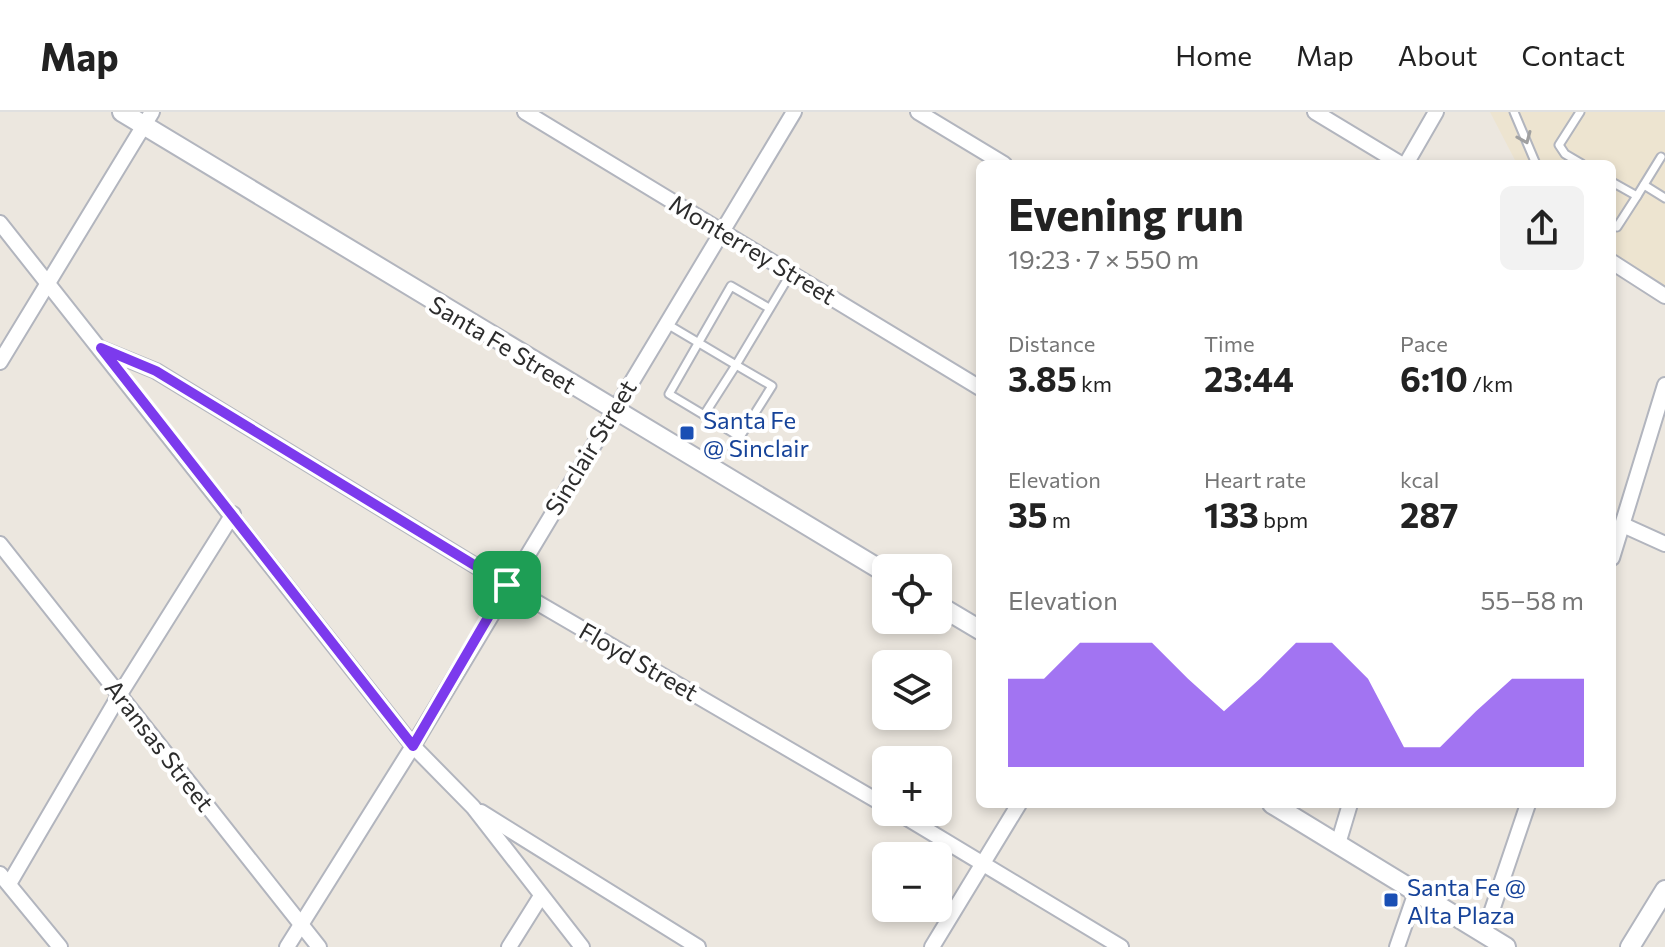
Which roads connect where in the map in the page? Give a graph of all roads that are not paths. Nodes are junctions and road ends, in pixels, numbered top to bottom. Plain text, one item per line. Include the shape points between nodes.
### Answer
1 (122, 112) edge
2 (525, 112) edge
3 (794, 112) edge
4 (918, 112) edge
5 (1315, 112) edge
6 (1436, 112) edge
7 (1514, 112) edge
8 (1580, 112) edge
9 (148, 119) edge
10 (1661, 157) dead end
11 (997, 160) edge
12 (1397, 160) edge
13 (1406, 160) edge
14 (1534, 160) edge
15 (1575, 160) edge
16 (1616, 184) edge
17 (1644, 185) junction
18 (1637, 196) junction
19 (1665, 198) edge
20 (0, 223) edge
21 (1616, 226) edge
22 (722, 230) junction
23 (1616, 265) edge
24 (791, 272) junction
25 (48, 282) junction
26 (1665, 296) edge
27 (769, 308) junction
28 (665, 323) junction
29 (698, 343) junction
30 (101, 348) junction
31 (0, 362) edge
32 (736, 365) junction
33 (1665, 385) edge
34 (976, 386) edge
35 (612, 410) junction
36 (704, 415) junction
37 (233, 514) junction
38 (1623, 525) junction
39 (0, 544) edge
40 (1665, 544) edge
41 (1616, 546) edge
42 (872, 565) edge
43 (507, 585) junction
44 (952, 613) edge
45 (976, 628) edge
46 (120, 694) junction
47 (413, 746) junction
48 (872, 798) edge
49 (473, 807) junction
50 (1017, 808) edge
51 (1279, 808) edge
52 (1349, 808) edge
53 (1527, 808) edge
54 (921, 826) edge
55 (1338, 844) junction
56 (983, 862) junction
57 (4, 879) edge
58 (1665, 890) edge
59 (1416, 892) junction
60 (541, 896) junction
61 (301, 925) junction
62 (1484, 934) junction
63 (60, 947) edge
64 (287, 947) edge
65 (319, 947) edge
66 (509, 947) edge
67 (582, 947) edge
68 (698, 947) edge
69 (932, 947) edge
70 (1121, 947) edge
71 (1397, 947) edge
72 (1506, 947) edge
73 (1630, 947) edge

1 - 9 main road, Santa Fe Street
2 - 22 street, Monterrey Street
3 - 22 street, Sinclair Street
4 - 11 street
5 - 12 street
6 - 13 street
7 -> 14 lane
8 - 15 lane via 1559,145
9 - 25 street
9 - 35 main road, Santa Fe Street
10 - 17 lane
16 - 18 lane
17 - 18 lane
17 - 19 lane
18 - 21 lane
20 - 25 street
22 - 24 street, Monterrey Street
22 - 28 street, Sinclair Street
23 - 26 street
24 - 27 lane
24 - 34 street, Monterrey Street
25 - 30 street
25 - 31 street
27 - 29 lane via 731,286
27 - 32 lane
28 - 29 lane
28 - 35 street, Sinclair Street
29 - 32 lane
29 - 36 lane via 669,394
30 - 37 street
30 - 43 street, Floyd Street via 156,371
32 - 36 lane
32 - 36 lane via 772,386 740,437
33 - 38 street
35 - 42 main road, Santa Fe Street
35 - 43 street, Sinclair Street
37 - 46 street
37 - 47 street
38 - 40 street
38 - 41 street
39 - 46 street, Aransas Street
43 - 47 street, Sinclair Street
43 - 48 street, Floyd Street
44 - 45 main road
46 - 57 street
46 - 61 street, Aransas Street
47 - 49 street
47 - 61 street, Sinclair Street
49 - 60 street
49 - 68 street
50 - 56 street
51 - 55 main road
52 - 55 street
53 - 62 street
54 - 56 street
55 - 59 main road
56 - 69 street
56 - 70 street
57 - 63 street
58 - 73 main road
59 - 62 main road
59 - 71 street
60 - 66 street
60 - 67 street
61 - 64 street, Sinclair Street
61 - 65 street, Aransas Street
62 - 72 main road

